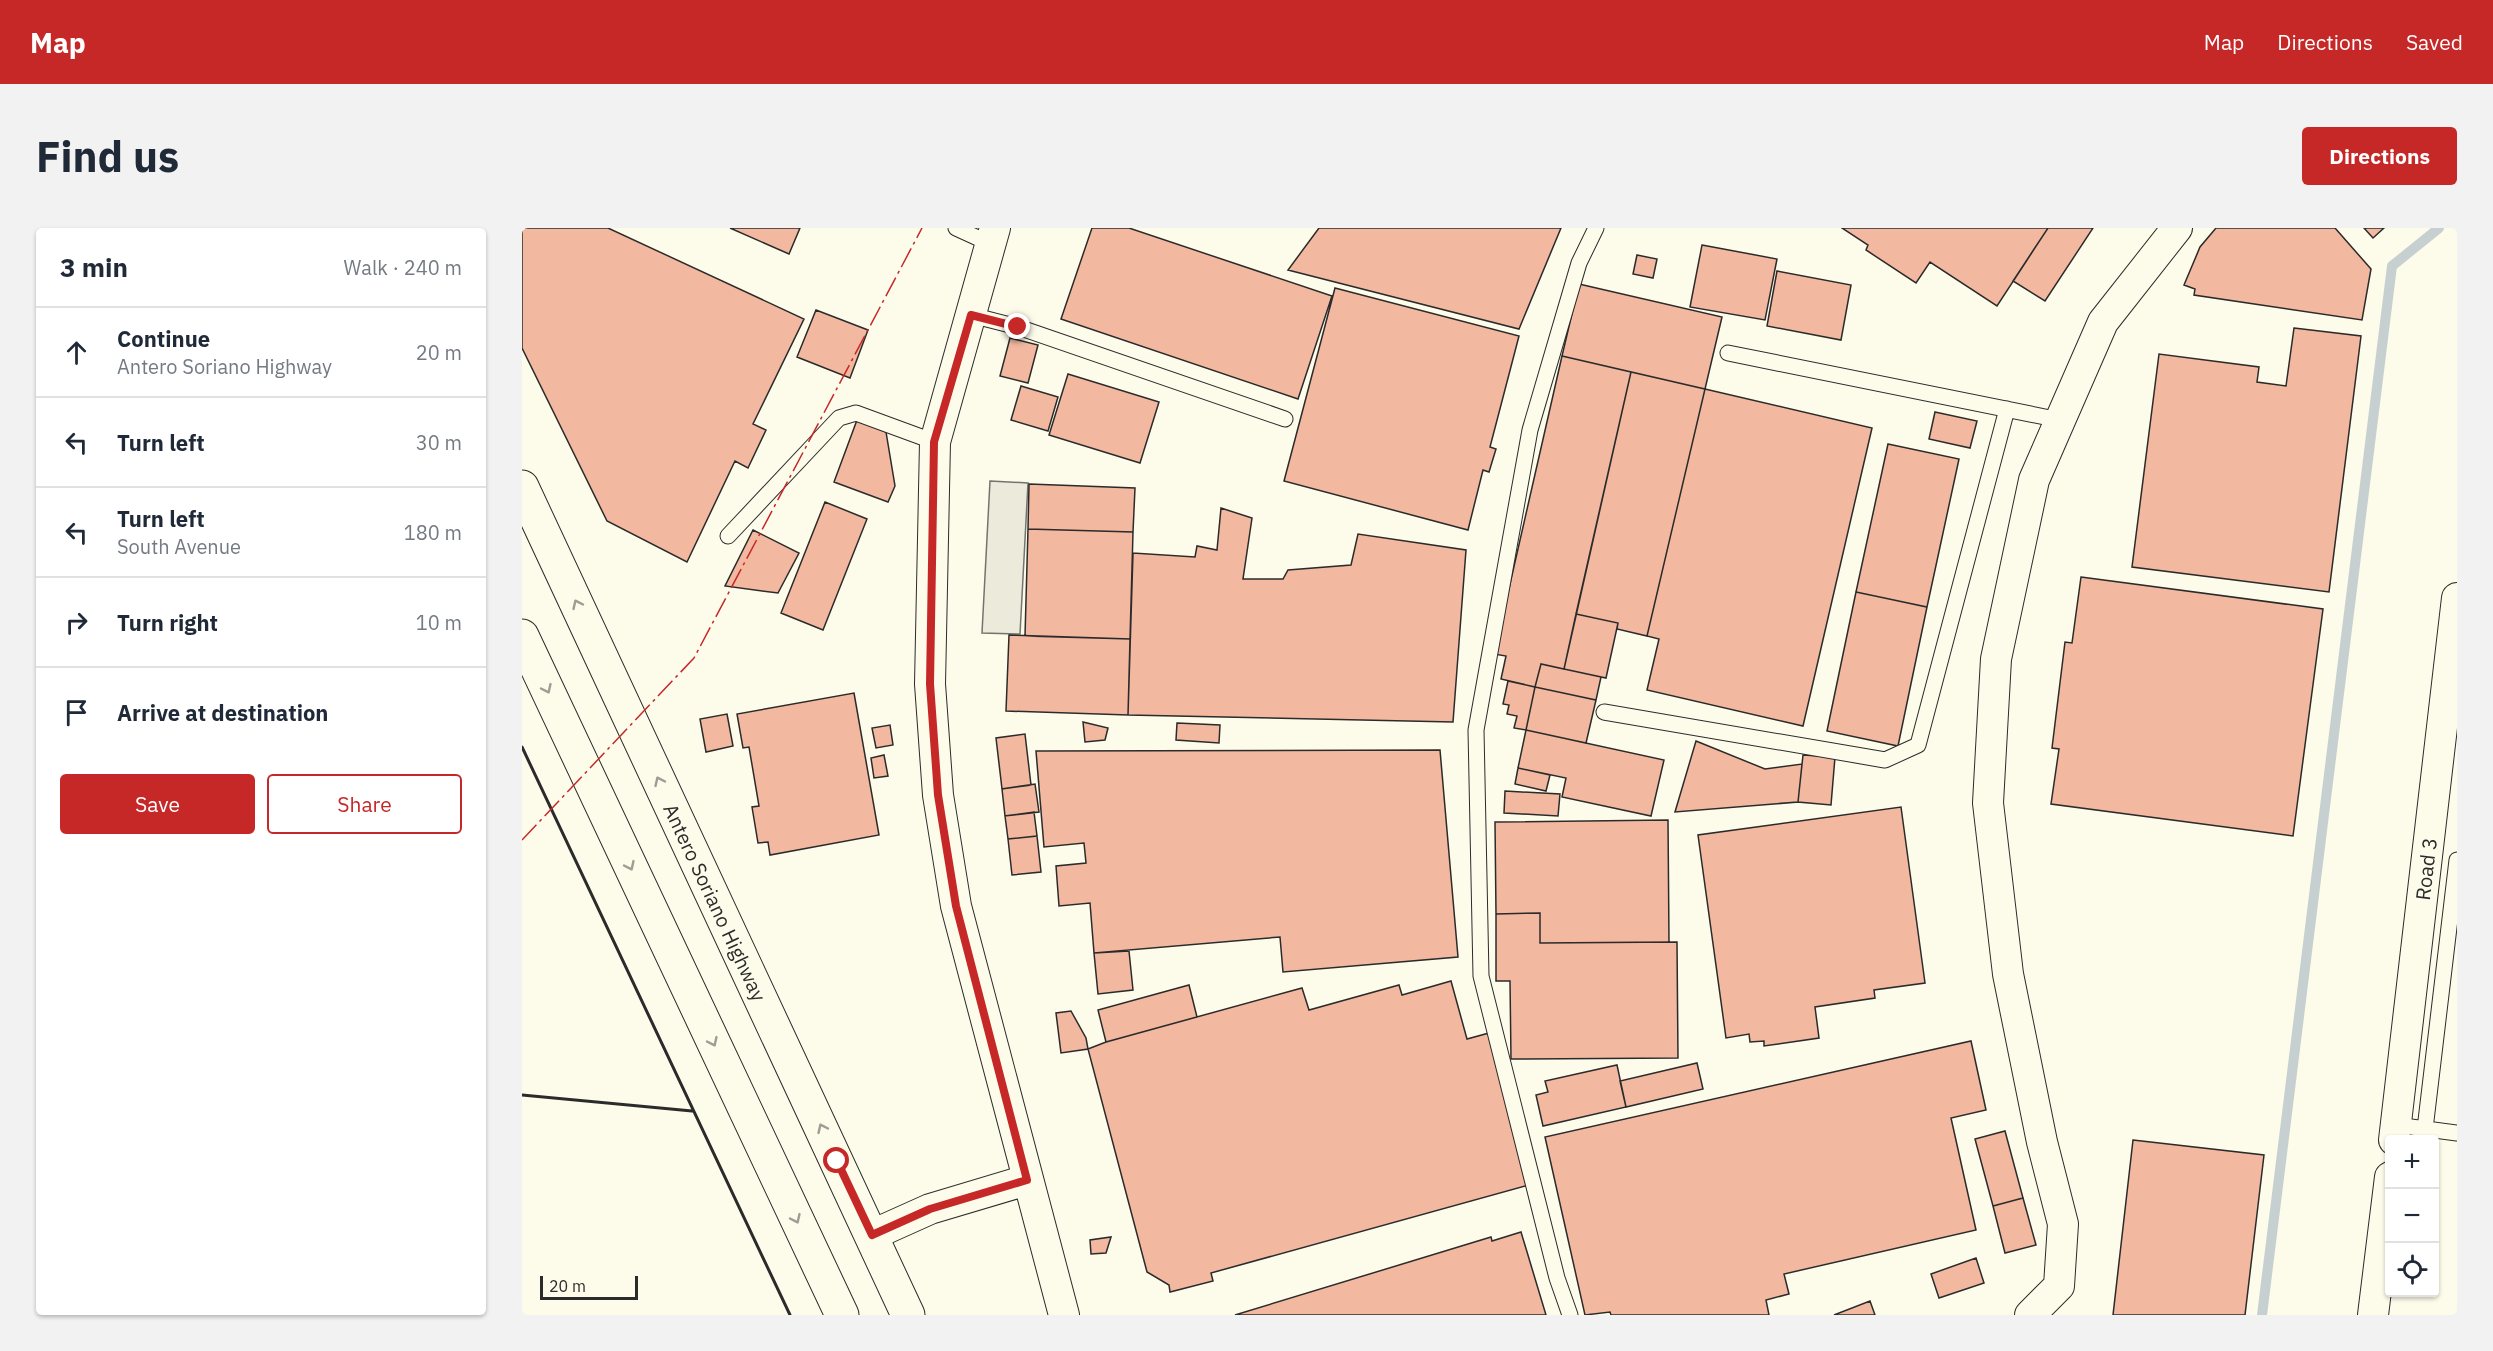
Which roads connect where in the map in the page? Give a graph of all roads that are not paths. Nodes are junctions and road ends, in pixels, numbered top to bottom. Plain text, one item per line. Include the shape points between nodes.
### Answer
1 (956, 228) edge
2 (1596, 228) edge
3 (2178, 228) edge
4 (993, 236) edge
5 (971, 315) junction
6 (1728, 352) dead end
7 (2007, 409) junction
8 (1285, 419) dead end
9 (2060, 420) junction
10 (934, 442) junction
11 (522, 487) edge
12 (728, 536) dead end
13 (2457, 598) edge
14 (522, 636) edge
15 (1604, 712) dead end
16 (2457, 860) edge
17 (2425, 1129) junction
18 (2395, 1132) edge
19 (2457, 1132) edge
20 (1027, 1180) junction
21 (2389, 1189) edge
22 (872, 1235) junction
23 (842, 1315) edge
24 (908, 1315) edge
25 (1064, 1315) edge
26 (1570, 1315) edge
27 (2030, 1315) edge
28 (2373, 1315) edge

1 - 4 lane
2 - 26 lane via 1579,263 1530,430 1476,730 1481,976 1557,1278
3 - 9 street via 2103,322
4 - 5 street
5 - 8 lane via 1018,327
5 - 10 street
6 - 7 lane
7 - 9 lane
7 - 15 lane via 1918,746 1885,760
9 - 27 street via 2034,480 1996,659 1988,803 2008,974 2063,1224 2059,1286
10 - 12 lane via 856,413 839,418
10 - 20 street via 930,684 938,795 956,906
22 -> 11 main road, Antero Soriano Highway
13 - 18 street, Road 3
14 -> 23 main road
16 - 17 lane
17 - 18 lane
17 - 19 lane
20 - 22 street via 930,1209
20 - 25 street
21 - 28 street
22 - 24 main road, Antero Soriano Highway

